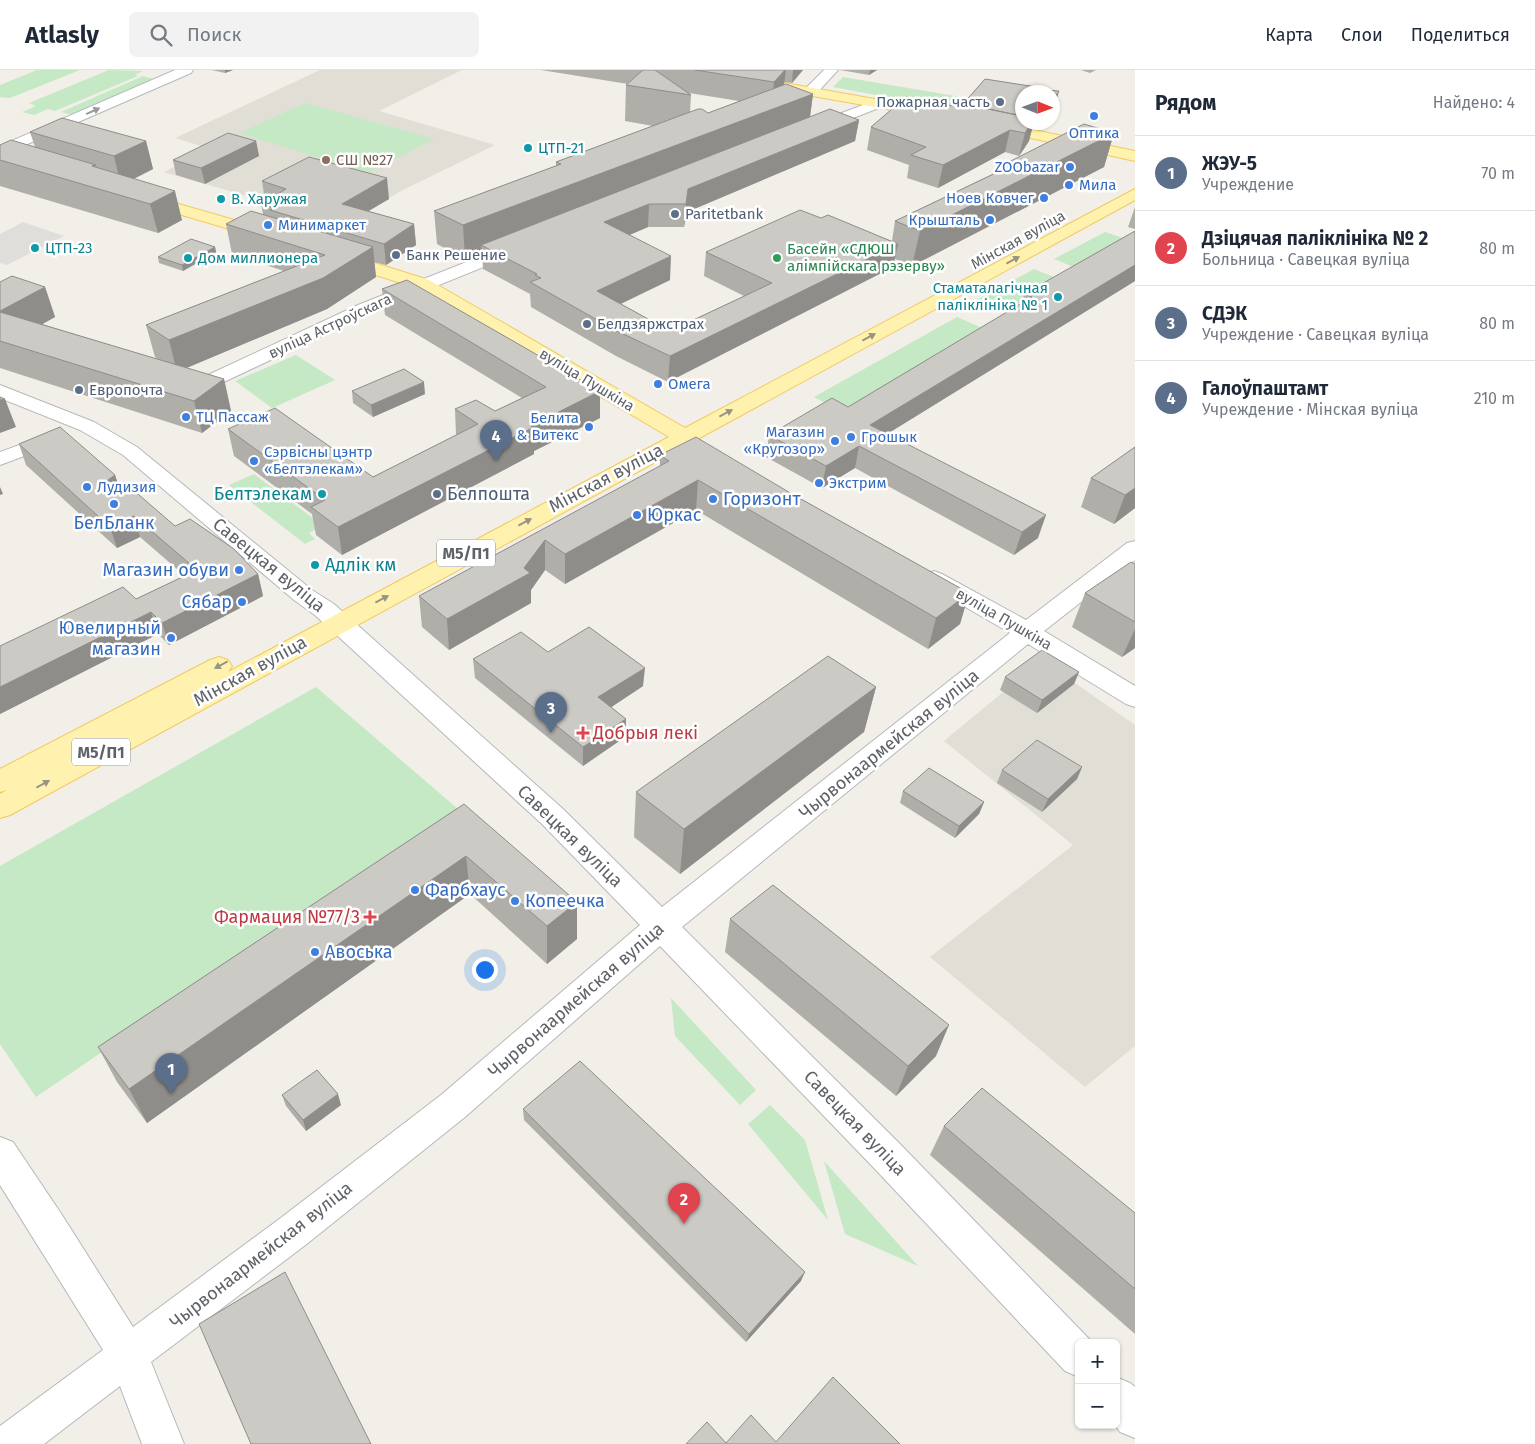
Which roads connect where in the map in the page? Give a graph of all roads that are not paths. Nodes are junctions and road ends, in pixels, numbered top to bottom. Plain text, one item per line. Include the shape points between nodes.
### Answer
1 (186, 70) edge
2 (831, 70) edge
3 (752, 82) edge
4 (812, 91) junction
5 (879, 103) junction
6 (944, 116) edge
7 (980, 123) edge
8 (799, 134) edge
9 (1135, 156) edge
10 (6, 157) edge
11 (1135, 176) edge
12 (127, 194) edge
13 (1135, 194) edge
14 (282, 240) edge
15 (530, 242) edge
16 (328, 254) edge
17 (423, 284) junction
18 (200, 386) edge
19 (0, 391) edge
20 (87, 426) junction
21 (674, 432) junction
22 (703, 449) edge
23 (0, 459) edge
24 (1135, 548) edge
25 (918, 570) edge
26 (332, 616) junction
27 (1027, 632) junction
28 (1135, 698) edge
29 (0, 782) edge
30 (0, 807) edge
31 (662, 925) junction
32 (0, 1154) edge
33 (1075, 1353) edge
34 (129, 1356) junction
35 (1120, 1401) edge
36 (1135, 1417) edge
37 (10, 1444) edge
38 (163, 1444) edge

10 -> 1 street
2 - 4 street
3 - 4 main road
4 - 5 main road
5 - 6 main road
5 - 8 street
7 - 9 main road
11 - 21 main road, Мінская вуліца / М5/П1 via 935,284
12 - 14 main road
21 -> 13 main road, Мінская вуліца / М5/П1
15 - 17 street, вуліца Астроўскага
16 - 17 main road, вуліца Пушкіна
17 - 18 street, вуліца Астроўскага
17 - 21 main road, вуліца Пушкіна
19 - 20 street, Савецкая вуліца
20 - 23 street
20 - 26 street, Савецкая вуліца via 130,451
21 - 22 street, вуліца Пушкіна
21 - 26 main road, Мінская вуліца / М5/П1
24 - 27 street, Чырвонаармейская вуліца
25 - 27 street, вуліца Пушкіна
26 -> 29 main road, Мінская вуліца / М5/П1
30 -> 26 main road, Мінская вуліца / М5/П1
26 - 31 street, Савецкая вуліца via 553,816
27 - 28 street, вуліца Пушкіна
27 - 31 street, Чырвонаармейская вуліца
31 - 33 street, Савецкая вуліца
31 - 34 street, Чырвонаармейская вуліца via 453,1106
32 - 34 street
34 - 37 street, Чырвонаармейская вуліца
34 - 38 street
35 - 36 street

